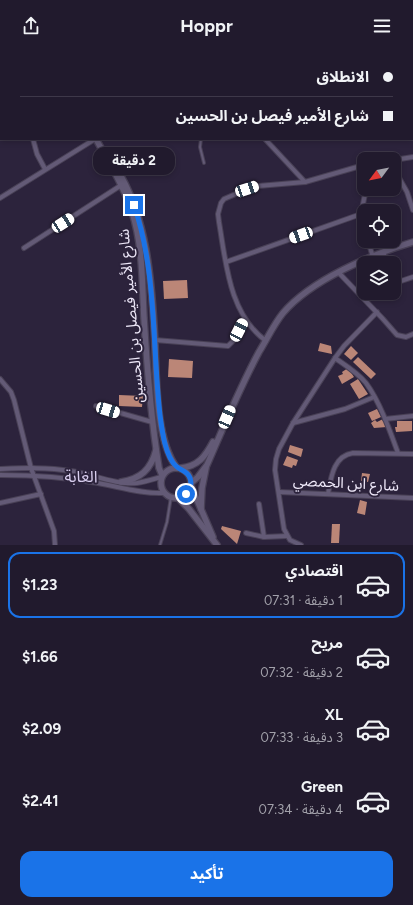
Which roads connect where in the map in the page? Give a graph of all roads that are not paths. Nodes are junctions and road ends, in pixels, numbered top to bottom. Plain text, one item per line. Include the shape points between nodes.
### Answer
1 (33, 140) edge
2 (93, 140) edge
3 (96, 140) edge
4 (101, 140) edge
5 (201, 140) edge
6 (266, 140) edge
7 (413, 157) edge
8 (401, 159) edge
9 (204, 163) dead end
10 (357, 167) edge
11 (45, 169) junction
12 (305, 182) junction
13 (401, 182) edge
14 (123, 184) junction
15 (0, 198) edge
16 (413, 210) edge
17 (357, 215) edge
18 (413, 242) edge
19 (24, 248) dead end
20 (383, 253) junction
21 (376, 256) edge
22 (385, 256) edge
23 (226, 262) junction
24 (357, 264) edge
25 (339, 272) junction
26 (413, 277) edge
27 (401, 281) edge
28 (143, 308) junction
29 (153, 309) junction
30 (377, 312) junction
31 (244, 318) junction
32 (413, 334) edge
33 (155, 340) junction
34 (266, 340) junction
35 (334, 358) junction
36 (0, 379) edge
37 (0, 385) edge
38 (6, 386) junction
39 (374, 397) junction
40 (96, 406) dead end
41 (413, 416) edge
42 (385, 419) junction
43 (152, 422) junction
44 (293, 423) junction
45 (222, 429) junction
46 (156, 448) junction
47 (398, 453) junction
48 (413, 454) edge
49 (206, 465) junction
50 (31, 468) junction
51 (179, 468) junction
52 (0, 469) edge
53 (0, 475) edge
54 (34, 475) junction
55 (162, 476) junction
56 (121, 482) junction
57 (191, 485) junction
58 (279, 492) junction
59 (164, 493) junction
60 (41, 494) junction
61 (328, 494) junction
62 (170, 497) junction
63 (178, 498) junction
64 (413, 498) edge
65 (0, 503) edge
66 (259, 504) dead end
67 (201, 511) junction
68 (246, 533) dead end
69 (287, 536) junction
70 (264, 537) junction
71 (216, 544) edge
72 (55, 545) edge
73 (160, 545) edge
74 (301, 545) edge

1 - 11 street
2 - 11 street
3 - 14 street, شارع الأمير فيصل بن الحسين
4 - 14 street, شارع الأمير فيصل بن الحسين
5 - 9 lane
6 - 12 street
7 - 8 street
10 - 12 street
11 - 15 street
12 - 23 street via 258,186 221,203 218,214
13 - 16 street
14 - 19 street
14 - 28 street, شارع الأمير فيصل بن الحسين via 138,240
14 - 29 street, شارع الأمير فيصل بن الحسين via 136,210 143,237
17 - 23 street
18 - 20 street
20 - 21 street
20 - 22 street
23 - 31 street via 231,287
24 - 25 street
25 - 30 street
25 - 34 street via 291,304
26 - 27 street
28 - 29 street
28 - 43 street, شارع الأمير فيصل بن الحسين
29 - 33 street, شارع الأمير فيصل بن الحسين
30 - 32 street via 397,335 406,337
30 - 35 street
31 - 33 street via 230,345
31 - 34 street via 252,329
33 - 51 street, شارع الأمير فيصل بن الحسين via 162,426 168,452
34 - 45 street via 241,386
35 - 39 street via 361,378
35 - 44 street
36 - 38 street
37 - 38 street
38 - 50 street via 14,400
39 - 42 street
39 - 44 street via 345,409
40 - 43 street
41 - 42 street
42 - 47 street
43 - 46 street, شارع الأمير فيصل بن الحسين
44 - 58 street via 276,459
45 - 49 street
45 - 51 street via 203,459 192,466
46 - 55 street, شارع الأمير فيصل بن الحسين
46 - 56 street via 144,472 134,479
47 - 48 street
47 - 61 street via 346,454 337,463
49 - 57 street
49 - 67 street
50 - 52 street
50 - 54 street
50 - 56 street via 71,471
51 - 55 street via 169,469
51 - 57 street via 188,474
53 - 54 street
54 - 59 street via 98,483 147,493
54 - 60 street
55 - 56 street via 138,483
55 - 59 street via 161,486
57 - 63 street via 186,494
57 - 67 street
58 - 61 street, شارع ابن الحمصي
58 - 69 street
59 - 62 street
60 - 65 street
60 - 72 street via 54,531
61 - 64 street, شارع ابن الحمصي
62 - 63 street
62 - 73 lane via 167,522
63 - 71 street
66 - 70 street
67 - 71 street
68 - 70 street
69 - 70 street
69 - 74 street via 292,542

